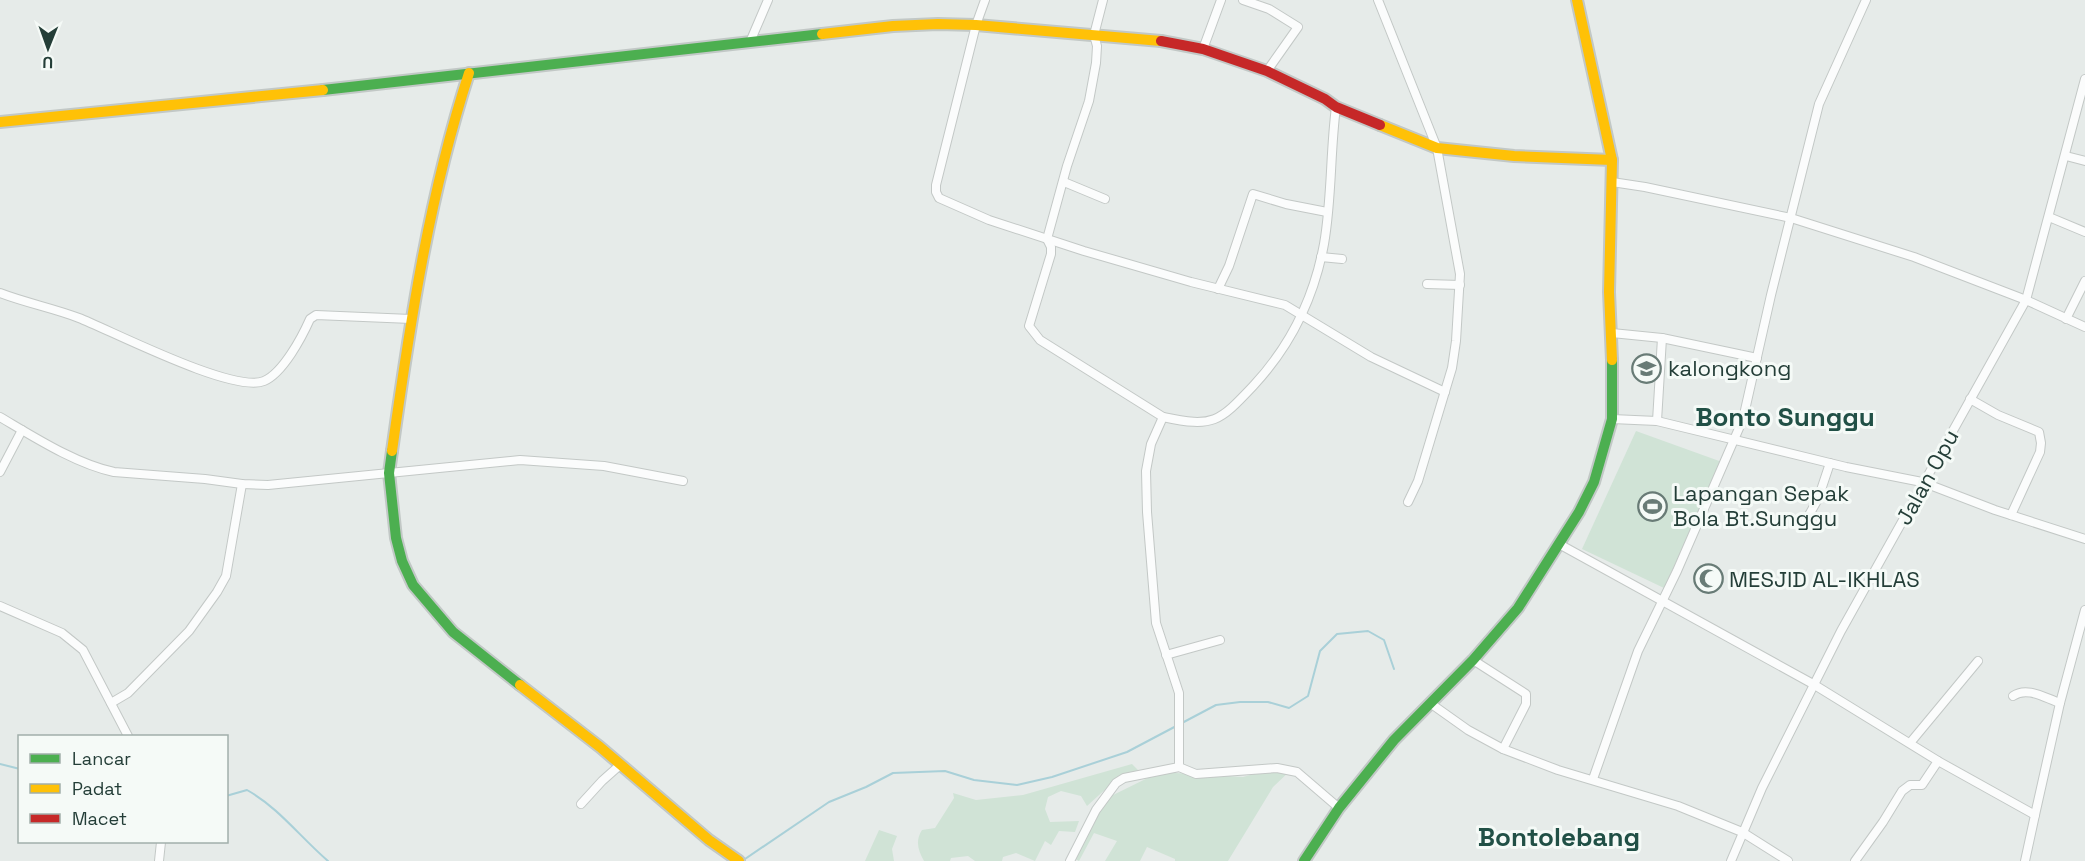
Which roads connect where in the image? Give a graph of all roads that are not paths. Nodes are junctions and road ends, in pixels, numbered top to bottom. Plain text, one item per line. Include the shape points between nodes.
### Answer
1 (768, 0) edge
2 (985, 0) edge
3 (1103, 0) edge
4 (1221, 0) edge
5 (1243, 0) edge
6 (1378, 0) edge
7 (1577, 0) edge
8 (1866, 0) edge
9 (976, 25) junction
10 (1094, 34) junction
11 (750, 42) junction
12 (1203, 49) junction
13 (1268, 71) junction
14 (469, 74) junction
15 (2085, 79) edge
16 (1336, 107) junction
17 (0, 122) edge
18 (1437, 148) junction
19 (2066, 156) junction
20 (1612, 160) junction
21 (2085, 161) edge
22 (1064, 182) junction
23 (1612, 182) junction
24 (1105, 199) dead end
25 (1327, 212) junction
26 (2049, 217) junction
27 (1791, 218) junction
28 (2085, 232) edge
29 (1047, 239) junction
30 (1321, 257) junction
31 (1342, 259) dead end
32 (2085, 281) edge
33 (1427, 284) dead end
34 (1460, 285) junction
35 (1218, 289) junction
36 (0, 293) edge
37 (2026, 300) junction
38 (1303, 315) junction
39 (411, 319) junction
40 (2066, 319) junction
41 (2085, 327) edge
42 (1612, 333) junction
43 (1662, 338) junction
44 (1757, 358) junction
45 (1445, 392) junction
46 (1970, 399) junction
47 (0, 417) edge
48 (1163, 417) junction
49 (1611, 419) junction
50 (1657, 421) junction
51 (22, 430) junction
52 (1735, 439) junction
53 (1830, 463) junction
54 (0, 472) edge
55 (389, 473) junction
56 (683, 481) dead end
57 (1922, 482) junction
58 (242, 484) junction
59 (1408, 502) dead end
60 (2011, 514) junction
61 (1805, 522) dead end
62 (2085, 539) edge
63 (1559, 544) junction
64 (1662, 600) junction
65 (0, 606) edge
66 (2085, 610) edge
67 (1220, 640) dead end
68 (1166, 655) junction
69 (1473, 660) junction
70 (1978, 662) dead end
71 (1813, 684) junction
72 (2013, 696) dead end
73 (1430, 703) junction
74 (2060, 703) junction
75 (111, 704) junction
76 (127, 735) edge
77 (1910, 743) junction
78 (1503, 749) junction
79 (1938, 761) junction
80 (620, 765) junction
81 (1179, 767) junction
82 (1593, 779) junction
83 (582, 804) dead end
84 (1339, 808) junction
85 (2035, 815) junction
86 (1742, 832) junction
87 (161, 843) edge
88 (159, 861) edge
89 (739, 861) edge
90 (1070, 861) edge
91 (1304, 861) edge
92 (1731, 861) edge
93 (1788, 861) edge
94 (1855, 861) edge
95 (2025, 861) edge

1 - 11 street
2 - 9 street
3 - 10 street
4 - 12 street
5 - 13 street via 1269,9 1298,27
6 - 18 street
7 - 20 street
8 - 27 street via 1819,104
9 - 10 street
9 - 11 street via 893,26
9 - 29 street via 936,185 937,195 956,207
10 - 12 street
10 - 22 street via 1096,63 1089,101
11 - 14 street
12 - 13 street
13 - 16 street
14 - 17 street
14 - 39 street via 438,183
15 - 19 street, Jalan Opu
16 - 18 street
16 - 25 street
18 - 20 street
18 - 34 street
19 - 21 street
19 - 26 street, Jalan Opu
20 - 23 street
22 - 24 street
22 - 29 street
23 - 27 street
23 - 42 street
25 - 30 street
25 - 35 street via 1253,194
26 - 28 street
26 - 37 street, Jalan Opu
27 - 37 street via 1914,257
27 - 44 street
29 - 35 street
29 - 48 street via 1052,251 1030,328 1040,340
30 - 31 street
30 - 38 street
32 - 40 street
33 - 34 street
34 - 45 street via 1456,341
35 - 38 street via 1285,305
36 - 39 street via 81,319 205,372 245,382 265,381 280,368 316,315
37 - 40 street
37 - 46 street, Jalan Opu
38 - 45 street via 1371,357
38 - 48 street via 1273,363 1219,417 1197,424
39 - 55 street
40 - 41 street
42 - 43 street
42 - 49 street
43 - 44 street
43 - 50 street
44 - 52 street
45 - 59 street
46 - 57 street, Jalan Opu
46 - 60 street via 2040,432 2040,452
47 - 51 street
48 - 68 street via 1151,444 1146,471 1156,623
49 - 50 street
49 - 63 street via 1594,482
50 - 52 street
51 - 54 street
51 - 58 street via 102,469
52 - 53 street
52 - 64 street
53 - 57 street
53 - 61 street
55 - 56 street via 520,460 604,466
55 - 58 street via 297,483
55 - 80 street via 399,550 408,575 424,599 453,632
57 - 60 street
57 - 71 street, Jalan Opu
58 - 75 street via 226,576 217,592 182,639 128,693
60 - 62 street
63 - 64 street
63 - 69 street via 1518,608
64 - 71 street
64 - 82 street via 1638,651
65 - 75 street via 50,627 78,644
66 - 74 street
67 - 68 street
68 - 81 street via 1179,693
69 - 73 street
69 - 78 street via 1526,694 1526,704
70 - 77 street
71 - 77 street
71 - 86 street, Jalan Opu
72 - 74 street via 2029,692
73 - 78 street
73 - 84 street
74 - 85 street
75 - 76 street
77 - 79 street
78 - 82 street
79 - 85 street
79 - 94 street via 1922,785 1910,785 1902,791
80 - 83 street
80 - 89 street
81 - 84 street via 1196,774 1277,768 1297,772
81 - 90 street via 1116,783 1096,810
82 - 86 street via 1678,806
84 - 91 street
85 - 95 street
86 - 92 street, Jalan Opu
86 - 93 street
87 - 88 street

